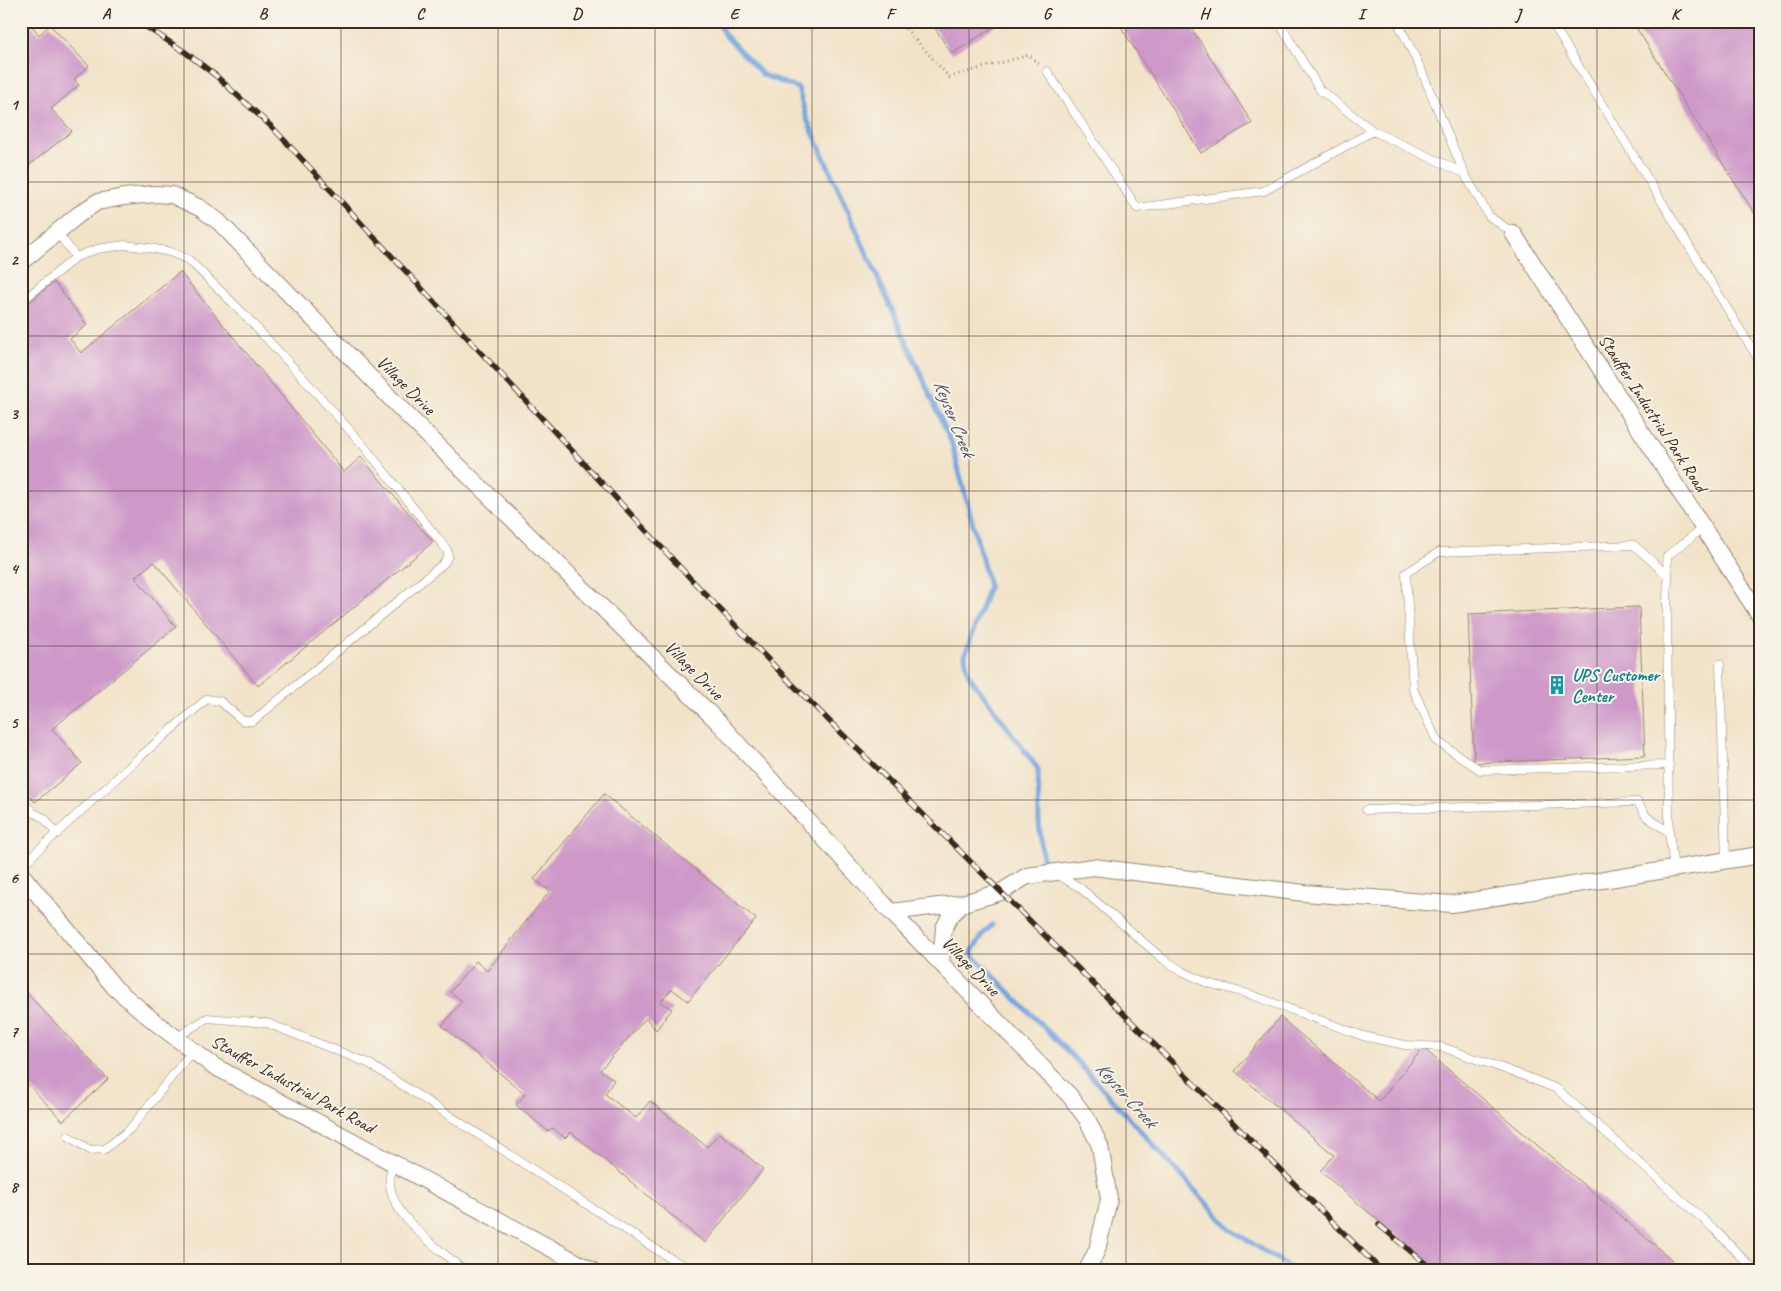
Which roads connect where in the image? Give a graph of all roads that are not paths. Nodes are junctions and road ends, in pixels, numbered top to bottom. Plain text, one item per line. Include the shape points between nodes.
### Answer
1 (1278, 21) edge
2 (1397, 21) edge
3 (1551, 21) edge
4 (1047, 71) road end
5 (1374, 131) junction
6 (1464, 173) junction
7 (57, 232) junction
8 (1513, 233) joint
9 (76, 257) junction
10 (21, 262) edge
11 (21, 302) edge
12 (1760, 362) edge
13 (1704, 528) junction
14 (1668, 576) junction
15 (1760, 616) edge
16 (1720, 664) dead end
17 (1669, 765) junction
18 (21, 801) edge
19 (1366, 810) dead end
20 (1670, 832) junction
21 (57, 834) junction
22 (1760, 855) edge
23 (1726, 860) junction
24 (21, 866) edge
25 (1674, 868) junction
26 (1054, 872) junction
27 (21, 874) edge
28 (963, 903) junction
29 (891, 912) junction
30 (941, 963) junction
31 (176, 1038) junction
32 (193, 1050) junction
33 (68, 1136) dead end
34 (394, 1162) junction
35 (464, 1269) edge
36 (591, 1270) edge
37 (691, 1270) edge
38 (1087, 1270) edge
39 (1754, 1270) edge

1 - 5 lane via 1320,90
2 - 6 lane
3 - 12 lane
4 - 5 lane via 1137,208 1264,190
5 - 6 lane
6 - 8 lane via 1489,216
7 - 9 lane
7 - 10 street, Village Drive
7 - 29 street, Village Drive via 97,202 154,194 172,195 218,221 403,411 718,723
8 - 13 street, Stauffer Industrial Park Road
9 - 11 lane
9 - 21 lane via 98,249 125,245 170,252 189,260 240,310 363,445 447,550 448,556 444,563 253,721 243,721 220,701 207,699
13 - 14 lane via 1667,556
13 - 15 street, Stauffer Industrial Park Road
14 - 17 lane
14 - 17 lane via 1634,544 1439,552 1406,573 1413,689 1436,741 1480,770
16 - 23 lane
17 - 20 lane
18 - 21 lane via 44,818
19 - 20 lane via 1637,802 1647,818
20 - 25 lane
21 - 24 lane
22 - 23 street
23 - 25 street
25 - 26 street via 1452,904 1304,893 1093,866
26 - 28 street via 1027,876 1001,892
26 - 39 lane via 1079,887 1163,959 1207,983 1249,994 1363,1036 1405,1045 1442,1048 1557,1089 1714,1228
27 - 31 street, Stauffer Industrial Park Road via 116,988
28 - 29 street
28 - 30 street via 944,928
29 - 30 street, Village Drive
30 - 38 street, Village Drive via 1070,1096 1087,1119 1100,1146 1109,1199 1097,1250
31 - 32 street, Stauffer Industrial Park Road
31 - 37 lane via 207,1018 267,1023 368,1063
32 - 33 lane via 130,1129 105,1149 90,1150
32 - 34 street, Stauffer Industrial Park Road via 212,1065
34 - 35 lane via 390,1179 394,1198 403,1216
34 - 36 street, Stauffer Industrial Park Road

